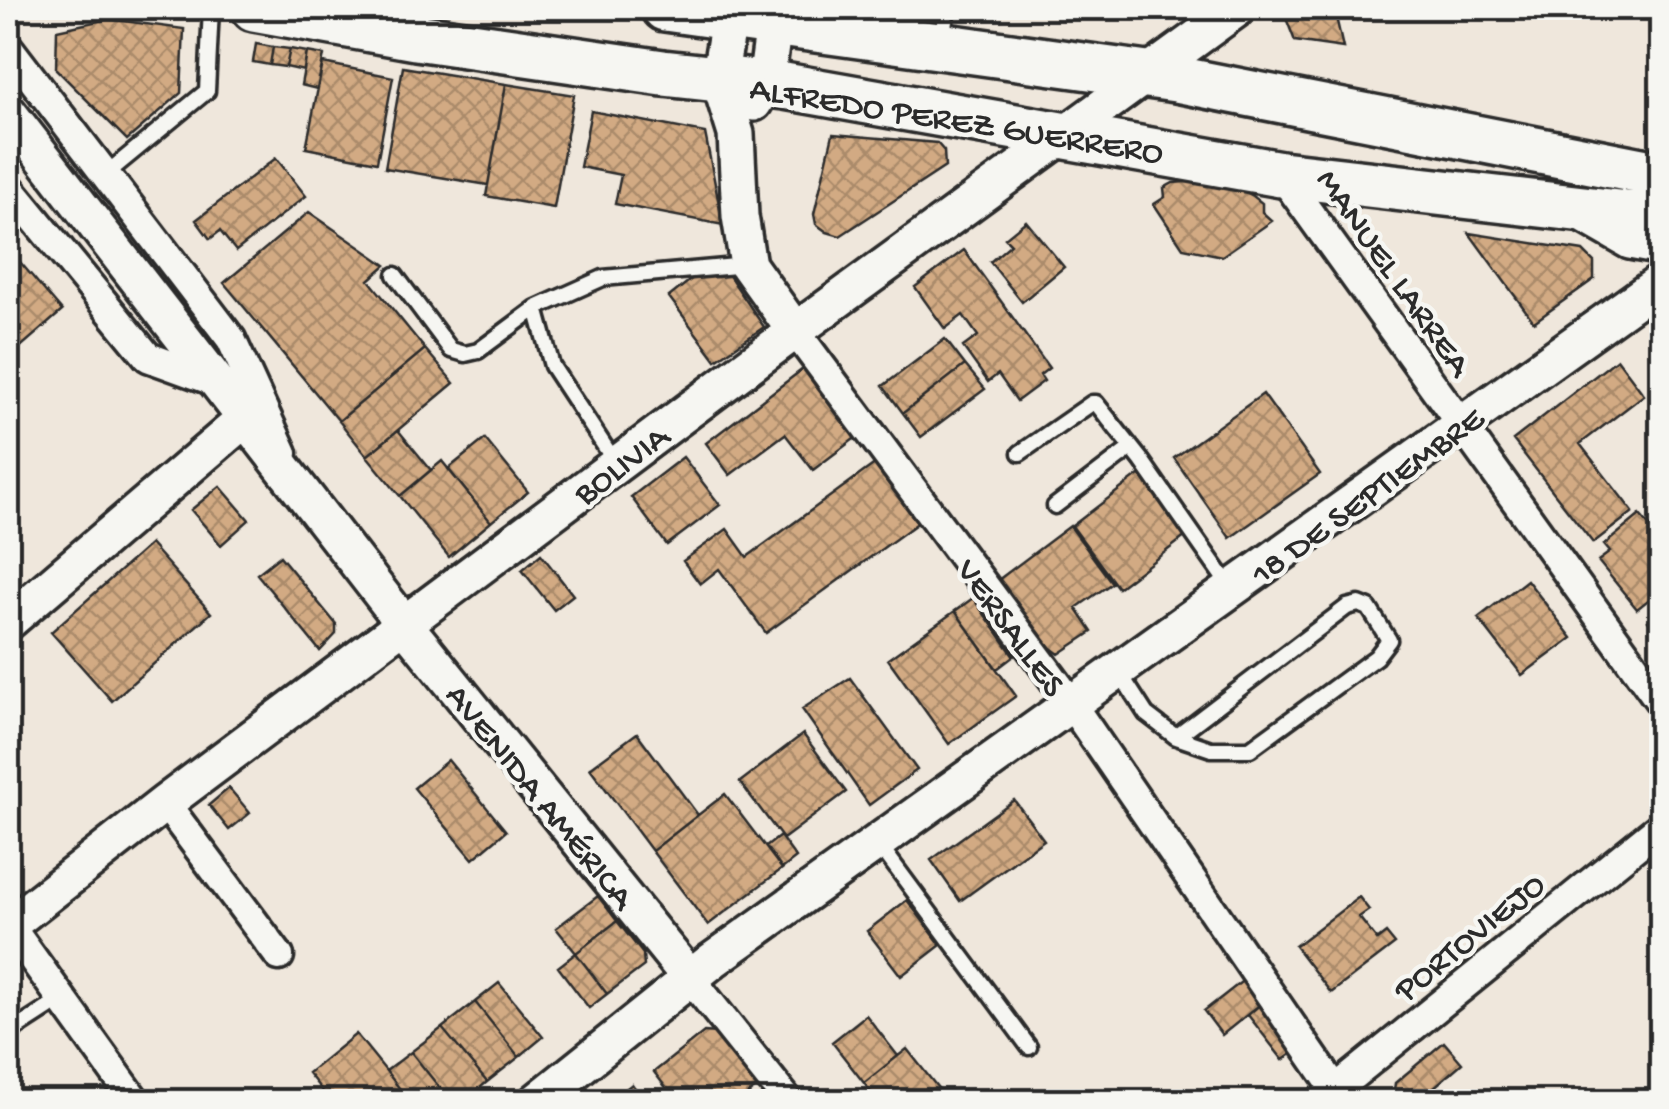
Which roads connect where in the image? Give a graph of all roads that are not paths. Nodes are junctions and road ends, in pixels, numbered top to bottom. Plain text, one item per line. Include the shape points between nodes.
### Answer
1 (211, 8) edge
2 (254, 8) edge
3 (664, 8) edge
4 (1238, 8) edge
5 (730, 12) edge
6 (775, 15) edge
7 (944, 27) edge
8 (8, 47) edge
9 (1142, 76) junction
10 (719, 79) junction
11 (766, 84) junction
12 (8, 112) edge
13 (1062, 133) junction
14 (736, 134) junction
15 (1662, 155) edge
16 (1564, 156) junction
17 (106, 174) junction
18 (1281, 174) junction
19 (1662, 175) edge
20 (8, 186) edge
21 (1573, 209) junction
22 (1662, 218) edge
23 (1662, 247) edge
24 (748, 265) junction
25 (394, 275) dead end
26 (1662, 281) edge
27 (536, 308) junction
28 (795, 330) junction
29 (217, 382) junction
30 (246, 418) junction
31 (1460, 426) junction
32 (1132, 448) junction
33 (1020, 453) dead end
34 (617, 466) junction
35 (298, 486) junction
36 (1055, 506) dead end
37 (1232, 590) junction
38 (8, 622) edge
39 (405, 625) junction
40 (1118, 672) junction
41 (1662, 704) edge
42 (1070, 706) junction
43 (1176, 736) junction
44 (165, 803) junction
45 (1662, 825) edge
46 (878, 843) junction
47 (8, 925) edge
48 (279, 956) dead end
49 (690, 978) junction
50 (62, 998) junction
51 (8, 1034) edge
52 (1029, 1046) dead end
53 (1333, 1098) edge
54 (136, 1102) edge
55 (536, 1102) edge
56 (789, 1102) edge

1 - 17 lane via 208,92
2 - 10 main road, ALFREDO PEREZ GUERRERO via 416,38
3 - 5 main road, ALFREDO PEREZ GUERRERO
4 - 9 street, BOLIVIA
5 - 6 main road, ALFREDO PEREZ GUERRERO
5 - 10 street, VERSALLES
6 - 7 main road, ALFREDO PEREZ GUERRERO
6 - 11 street
7 - 9 main road, ALFREDO PEREZ GUERRERO
8 - 17 street, AVENIDA AMÉRICA
9 - 13 street, BOLIVIA
9 - 16 main road, ALFREDO PEREZ GUERRERO
10 - 11 main road, ALFREDO PEREZ GUERRERO
10 - 14 street, VERSALLES
11 - 13 main road, ALFREDO PEREZ GUERRERO
11 - 14 street
12 - 29 street, AVENIDA AMÉRICA
13 - 18 main road, ALFREDO PEREZ GUERRERO
13 - 28 street, BOLIVIA
14 - 24 street, VERSALLES
15 - 16 main road via 1611,144
16 - 19 main road, ALFREDO PEREZ GUERRERO
17 - 35 street, AVENIDA AMÉRICA via 231,339
18 - 21 main road, ALFREDO PEREZ GUERRERO
18 - 31 street, MANUEL LARREA
20 - 29 street via 148,357
21 - 22 main road, ALFREDO PEREZ GUERRERO
21 - 23 street via 1630,241
24 - 27 lane via 603,278
24 - 28 street, VERSALLES
25 - 27 lane via 451,350 466,354
26 - 31 street, 18 DE SEPTIEMBRE
27 - 34 lane via 552,366
28 - 34 street, BOLIVIA
28 - 42 street, VERSALLES
29 - 30 street, AVENIDA AMÉRICA
30 - 35 street, AVENIDA AMÉRICA
30 - 38 street
31 - 37 street, 18 DE SEPTIEMBRE
31 - 41 street, MANUEL LARREA
32 - 33 lane via 1092,403
32 - 36 lane
32 - 37 lane
34 - 39 street, BOLIVIA
35 - 39 street, AVENIDA AMÉRICA
37 - 40 street, 18 DE SEPTIEMBRE
39 - 44 street, BOLIVIA
39 - 49 street, AVENIDA AMÉRICA
40 - 42 street, 18 DE SEPTIEMBRE
40 - 43 lane via 1146,714
42 - 46 street, 18 DE SEPTIEMBRE
42 - 53 street, VERSALLES
43 - 43 lane via 1211,749 1250,749 1376,657 1388,640 1369,608 1346,607
44 - 47 street, BOLIVIA
44 - 48 street
45 - 53 street, PORTOVIEJO
46 - 49 street, 18 DE SEPTIEMBRE
46 - 52 lane
47 - 50 street
49 - 55 street
49 - 56 street, AVENIDA AMÉRICA
50 - 51 lane
50 - 54 street

